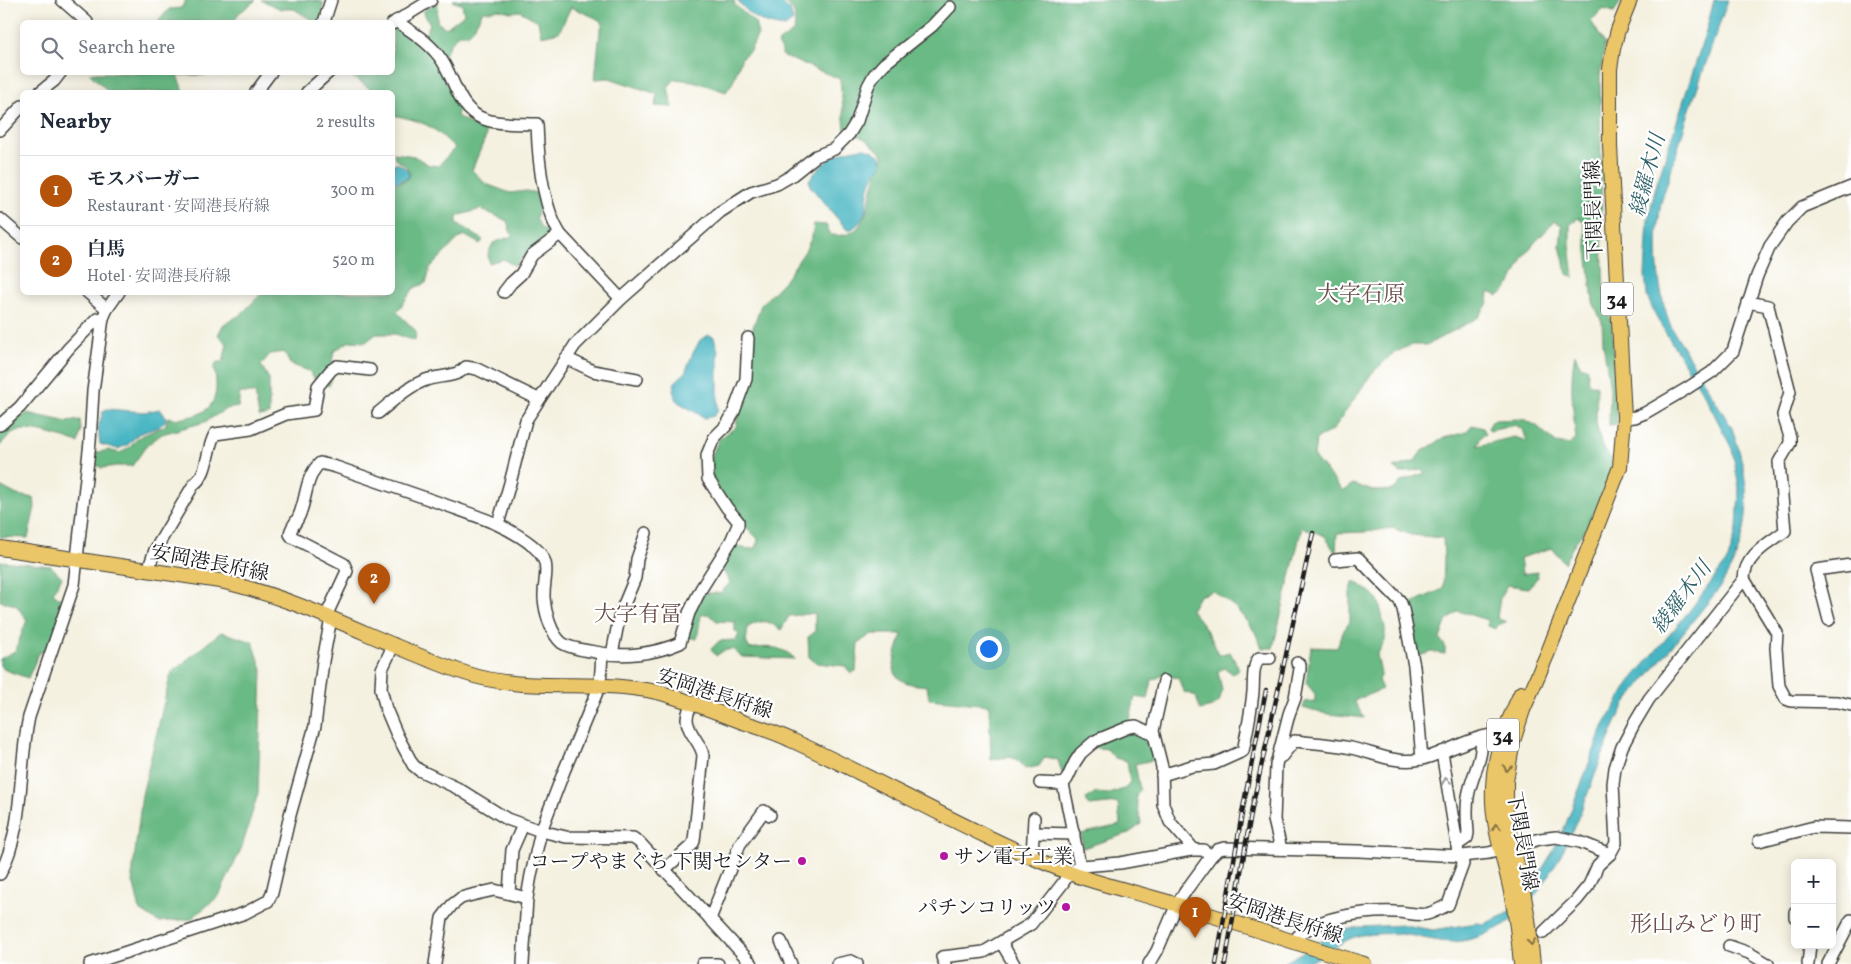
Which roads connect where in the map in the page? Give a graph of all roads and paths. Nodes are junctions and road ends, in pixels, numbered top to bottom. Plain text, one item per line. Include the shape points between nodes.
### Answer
1 (62, 0) edge
2 (331, 0) edge
3 (431, 0) edge
4 (1630, 0) edge
5 (950, 7) dead end
6 (85, 20) edge
7 (325, 20) edge
8 (395, 21) edge
9 (395, 23) edge
10 (59, 75) edge
11 (269, 75) edge
12 (326, 75) edge
13 (43, 90) edge
14 (258, 90) edge
15 (309, 90) edge
16 (20, 108) edge
17 (0, 130) edge
18 (1851, 187) edge
19 (0, 219) edge
20 (560, 234) junction
21 (20, 236) edge
22 (504, 292) dead end
23 (90, 295) edge
24 (117, 295) edge
25 (621, 299) junction
26 (1748, 302) junction
27 (105, 313) junction
28 (748, 338) dead end
29 (566, 358) junction
30 (370, 370) dead end
31 (637, 379) dead end
32 (538, 399) junction
33 (378, 413) dead end
34 (1624, 418) junction
35 (0, 425) edge
36 (498, 524) junction
37 (646, 533) dead end
38 (0, 548) edge
39 (78, 560) junction
40 (1335, 560) dead end
41 (1851, 565) edge
42 (148, 570) junction
43 (1744, 579) junction
44 (1571, 591) junction
45 (329, 617) junction
46 (1829, 620) dead end
47 (394, 644) junction
48 (607, 654) junction
49 (1270, 658) dead end
50 (1297, 663) dead end
51 (1164, 681) dead end
52 (600, 685) junction
53 (691, 703) junction
54 (1851, 705) edge
55 (1153, 734) junction
56 (1502, 736) junction
57 (1481, 738) junction
58 (1442, 752) junction
59 (1278, 758) junction
60 (1422, 759) junction
61 (1162, 774) junction
62 (1040, 783) dead end
63 (1063, 784) junction
64 (770, 814) dead end
65 (1034, 818) dead end
66 (522, 825) junction
67 (1851, 828) edge
68 (542, 831) junction
69 (1034, 833) junction
70 (1074, 834) junction
71 (1759, 841) dead end
72 (1281, 849) junction
73 (1506, 849) junction
74 (1191, 850) junction
75 (1459, 852) junction
76 (1610, 854) junction
77 (1211, 856) junction
78 (1032, 857) junction
79 (1074, 869) junction
80 (664, 870) junction
81 (0, 874) edge
82 (509, 893) junction
83 (527, 898) junction
84 (1177, 904) junction
85 (710, 919) junction
86 (1851, 920) edge
87 (1523, 924) junction
88 (1543, 933) dead end
89 (781, 941) dead end
90 (1001, 942) junction
91 (1296, 943) junction
92 (1729, 946) dead end
93 (1810, 949) edge
94 (90, 964) edge
95 (435, 964) edge
96 (523, 964) edge
97 (702, 964) edge
98 (718, 964) edge
99 (752, 964) edge
100 (791, 964) edge
101 (837, 964) edge
102 (857, 964) edge
103 (945, 964) edge
104 (1014, 964) edge
105 (1149, 964) edge
106 (1364, 964) edge
107 (1520, 964) edge
108 (1533, 964) edge
109 (1768, 964) edge
110 (1808, 964) edge
111 (1828, 964) edge

1 - 6 street
2 - 7 street
3 - 8 street
4 - 34 main road, 下関長門線 / 34 via 1615,40 1610,69 1611,165
5 - 25 street via 874,75 857,121 834,148 816,156 784,180 751,192 720,212
9 - 20 street via 439,55 465,106 474,114 484,120 537,124 539,164 551,214
10 - 13 street
11 - 14 street
12 - 15 street
16 - 17 street
18 - 26 street via 1802,207 1786,222 1770,246
19 - 21 street
20 - 22 street via 532,255 521,274
20 - 25 street
23 - 27 street
24 - 27 street
25 - 29 street via 574,345
26 - 34 street via 1733,351 1712,372 1645,412
26 - 43 street via 1768,306 1790,392 1783,415 1790,443 1779,462 1785,531 1753,555
27 - 35 street
27 - 39 street via 93,391
28 - 48 street via 746,379 726,426 714,438 706,454 708,479 738,521 731,541 689,613 680,643 643,654
29 - 31 street via 593,371
29 - 32 street
30 - 42 street via 337,366 318,386 314,410 286,414 251,429 215,434 199,481 194,484 155,550
32 - 33 street via 477,369 466,367 462,372 414,386
32 - 36 street via 526,420
34 - 44 main road, 下関長門線 / 34 via 1620,467
36 - 45 street via 320,464 310,477 299,517 290,534 344,564 347,571
36 - 48 street via 541,554 547,572 544,598 554,635 575,648
37 - 48 street via 636,559 635,578
38 - 39 main road, 安岡港長府線
39 - 42 main road, 安岡港長府線
39 - 81 street via 74,585 29,718 16,820
40 - 60 street via 1358,558 1400,601 1414,666
41 - 46 street via 1816,570
42 - 45 main road, 安岡港長府線 via 250,587
43 - 54 street via 1777,633 1778,686 1786,698
43 - 76 street via 1649,699 1622,748 1613,784 1616,843
44 - 56 main road, 下関長門線 / 34
44 -> 73 main road, 下関長門線 / 34 via 1523,710 1508,762
45 - 47 main road, 安岡港長府線
45 - 94 street via 315,726 268,902 245,913
47 - 52 main road, 安岡港長府線 via 488,680 528,685
47 - 66 street via 382,669 381,689 386,709 413,765
48 - 52 street
49 - 61 street via 1259,658 1256,662 1243,751 1214,764
50 - 59 street via 1300,669 1295,698
51 - 55 street
52 - 53 main road, 安岡港長府線 via 628,687
52 - 68 street
53 - 78 main road, 安岡港長府線 via 789,739
53 - 80 street via 688,726 703,756 694,841
55 - 61 street
55 - 63 street via 1136,726 1095,741 1075,762
56 - 57 street
73 -> 56 main road, 下関長門線 / 34 via 1494,816 1494,770
57 - 58 street
57 - 75 street via 1481,756 1468,798 1467,838
58 - 60 street
75 -> 58 street
59 - 60 street via 1294,741 1352,748 1392,760
59 - 72 street via 1274,820
61 - 74 street via 1165,813
62 - 63 street
63 - 70 street
64 - 85 street via 764,811 740,844
65 - 69 street
66 - 68 street
66 - 82 street via 512,850
67 - 71 street via 1814,827
68 - 80 street via 566,837 633,838
68 - 83 street
69 - 70 street
69 - 78 street
70 - 79 street
72 - 75 street
72 - 77 street via 1224,848
73 - 75 street
73 - 76 street via 1547,838 1567,838
73 - 87 main road, 下関長門線 / 34
74 - 77 street via 1203,850
74 - 79 street
75 - 91 street via 1463,864 1448,905 1427,914 1385,912 1343,917 1305,929
76 - 88 street via 1598,865 1589,885 1576,901
77 - 84 street
78 - 79 main road, 安岡港長府線
79 - 84 main road, 安岡港長府線
79 - 90 street via 1031,924
80 - 85 street
82 - 83 street
82 - 95 street via 494,890 461,898 452,905 442,918
83 - 96 street
84 - 91 main road, 安岡港長府線
84 - 105 street via 1165,936
85 - 99 street
86 - 111 street
87 - 107 main road, 下関長門線 / 34
87 -> 108 main road, 下関長門線 / 34
89 - 100 street
90 - 103 street via 984,952 942,957
90 - 104 street
91 - 106 main road, 安岡港長府線
92 - 109 street
93 - 110 street
97 - 98 street
101 - 102 street

